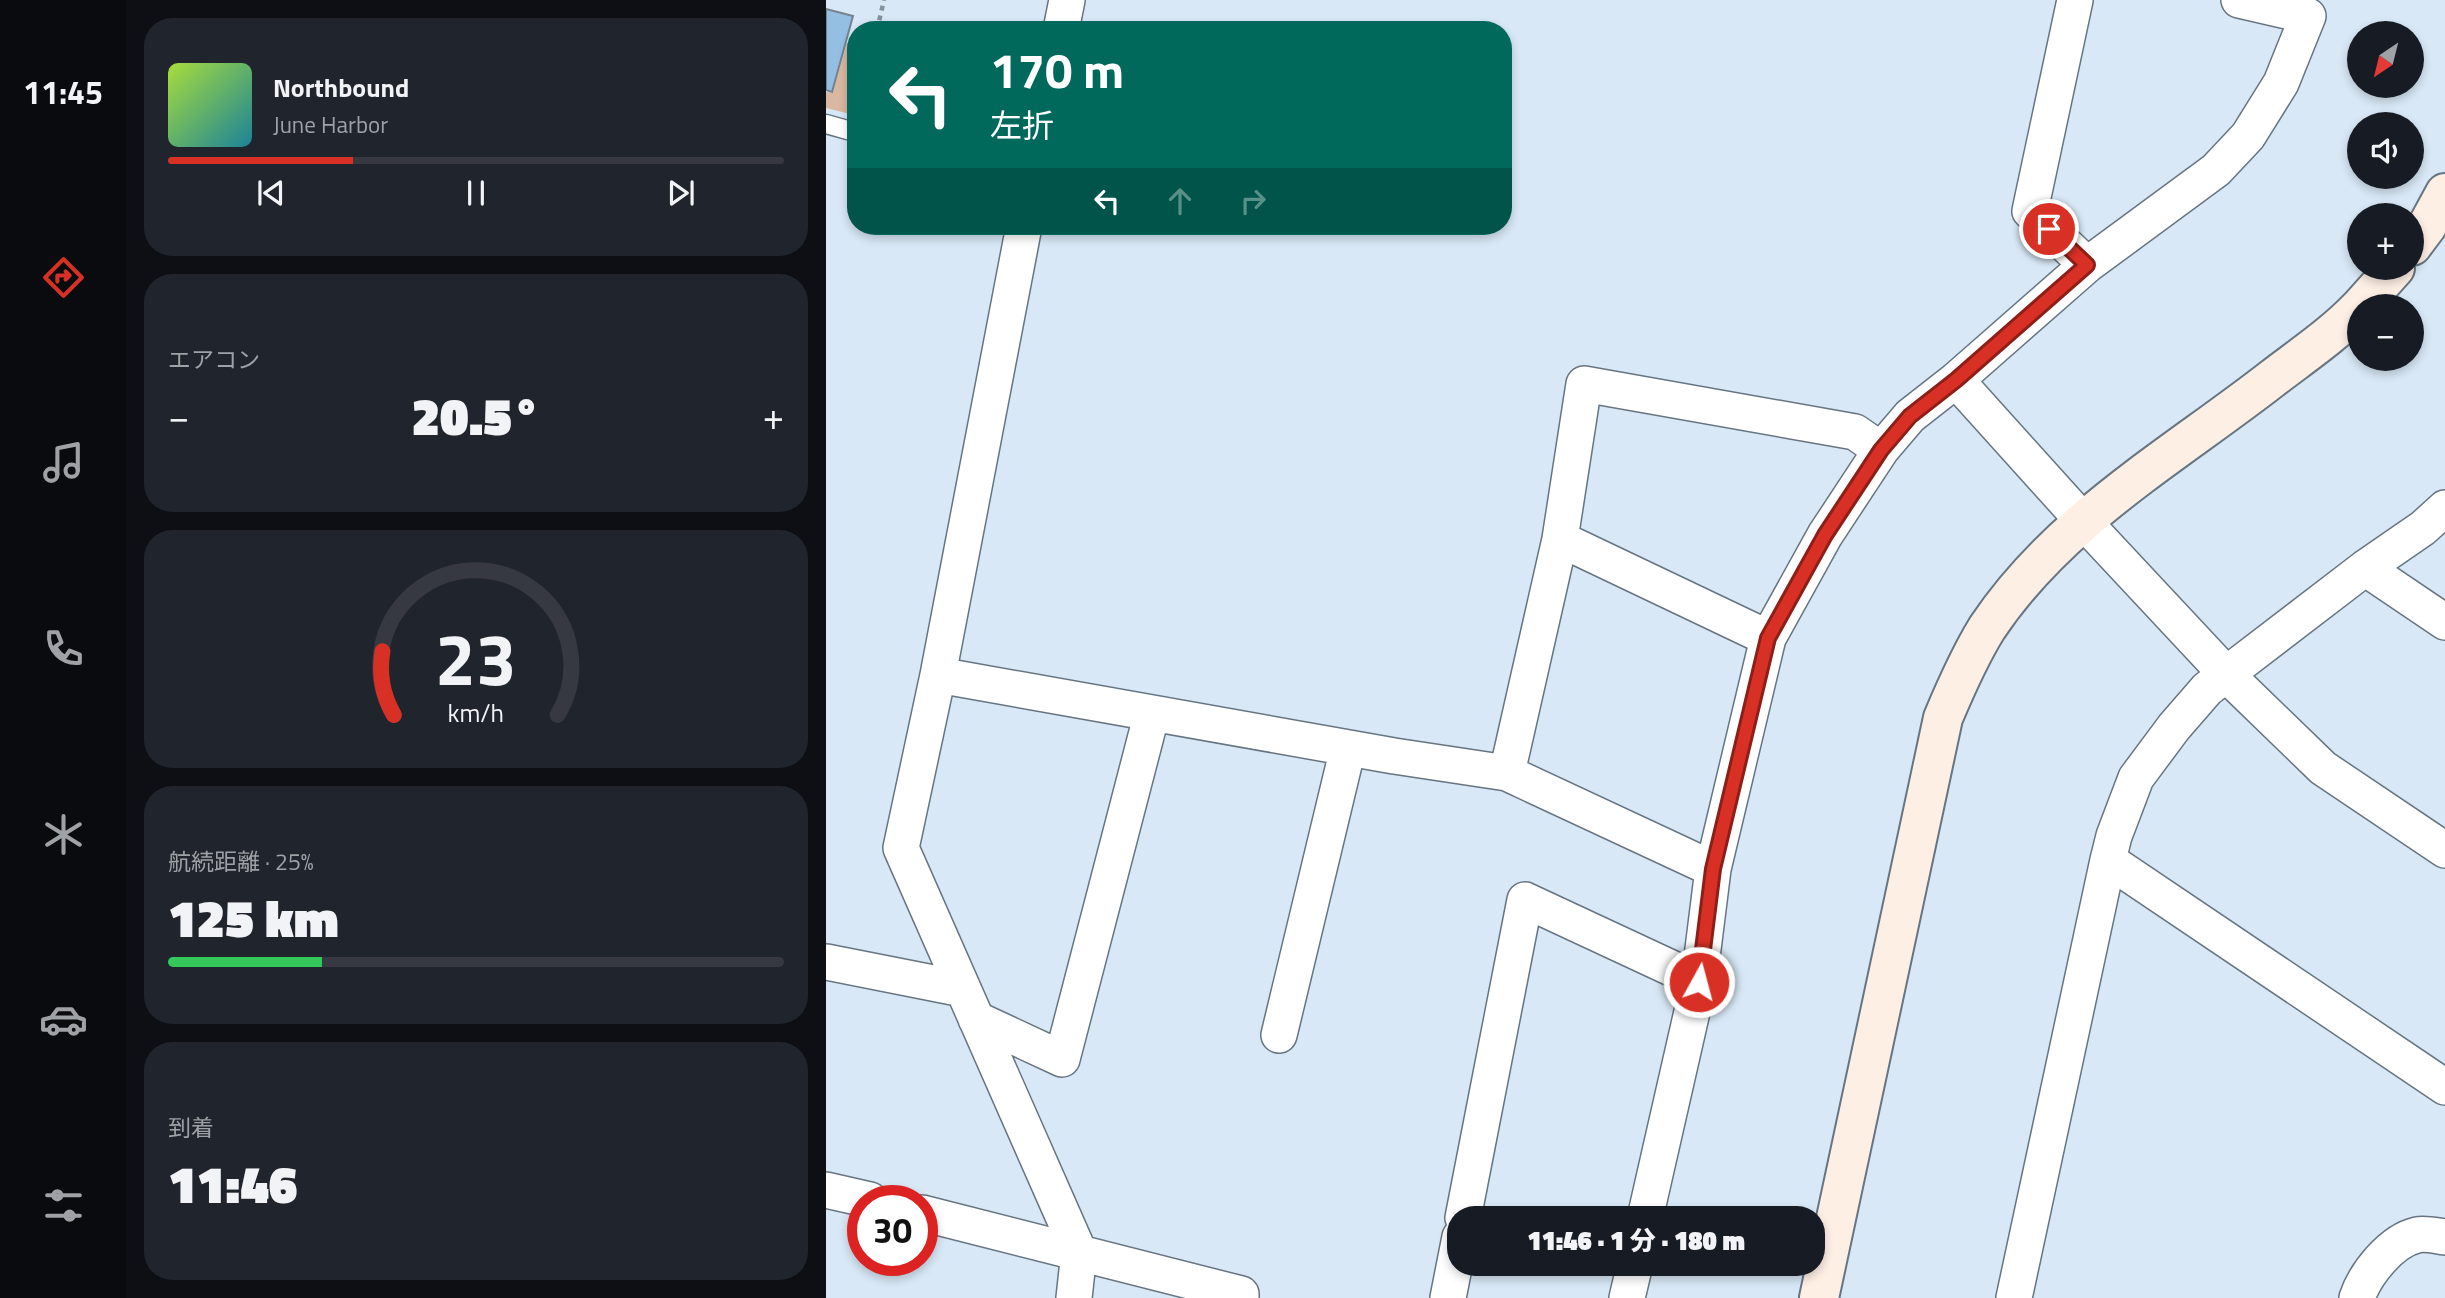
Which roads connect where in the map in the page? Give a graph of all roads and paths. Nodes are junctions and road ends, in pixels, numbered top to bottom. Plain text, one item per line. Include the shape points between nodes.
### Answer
1 (884, 0) edge
2 (1067, 0) edge
3 (2075, 0) edge
4 (2239, 0) edge
5 (879, 21) edge
6 (1063, 21) edge
7 (826, 124) edge
8 (847, 130) edge
9 (2445, 193) edge
10 (2424, 230) edge
11 (1022, 235) edge
12 (2087, 265) junction
13 (2384, 280) edge
14 (2372, 294) edge
15 (2347, 321) edge
16 (1956, 380) junction
17 (1881, 450) junction
18 (2445, 508) edge
19 (2084, 522) junction
20 (1560, 539) junction
21 (2365, 568) junction
22 (2445, 622) edge
23 (1768, 638) junction
24 (2227, 674) junction
25 (938, 675) junction
26 (1152, 713) junction
27 (1348, 748) junction
28 (1507, 773) junction
29 (2445, 850) edge
30 (2108, 860) junction
31 (1713, 869) junction
32 (826, 961) edge
33 (1699, 982) junction
34 (970, 1004) junction
35 (1279, 1035) dead end
36 (2445, 1087) edge
37 (826, 1190) edge
38 (847, 1195) edge
39 (1465, 1206) edge
40 (1648, 1206) edge
41 (938, 1217) edge
42 (2445, 1237) edge
43 (1079, 1252) junction
44 (1452, 1276) edge
45 (1632, 1276) edge
46 (1074, 1298) edge
47 (1241, 1298) edge
48 (1448, 1298) edge
49 (1627, 1298) edge
50 (1819, 1298) edge
51 (2014, 1298) edge
52 (2357, 1298) edge

1 - 5 path
2 - 6 street
3 - 12 street via 2030,211
4 - 12 street via 2308,16 2281,83 2248,136 2216,170
7 - 8 lane
9 - 10 street
11 - 25 street
12 - 16 street
13 - 14 street
15 - 19 street
16 - 17 street via 1910,416
16 - 19 street
17 - 20 street via 1855,432 1584,384
17 - 23 street via 1825,535
18 - 21 street
19 - 24 street
19 - 50 street via 2025,580 1988,627 1943,718
20 - 23 street
20 - 28 street
21 - 22 street
21 - 24 street
23 - 31 street
24 - 29 street via 2323,768
24 - 30 street via 2207,689 2136,778
25 - 26 street
25 - 34 street via 901,848
26 - 27 street
26 - 34 street via 1062,1059
27 - 28 street
27 - 35 street
28 - 31 street
30 - 36 street
30 - 51 street
31 - 33 street
32 - 34 street
33 - 39 street via 1525,900
33 - 40 street
34 - 43 street
37 - 38 street
41 - 43 street
42 - 52 street via 2417,1234 2388,1250
43 - 46 street
43 - 47 street via 1241,1294
44 - 48 street
45 - 49 street

